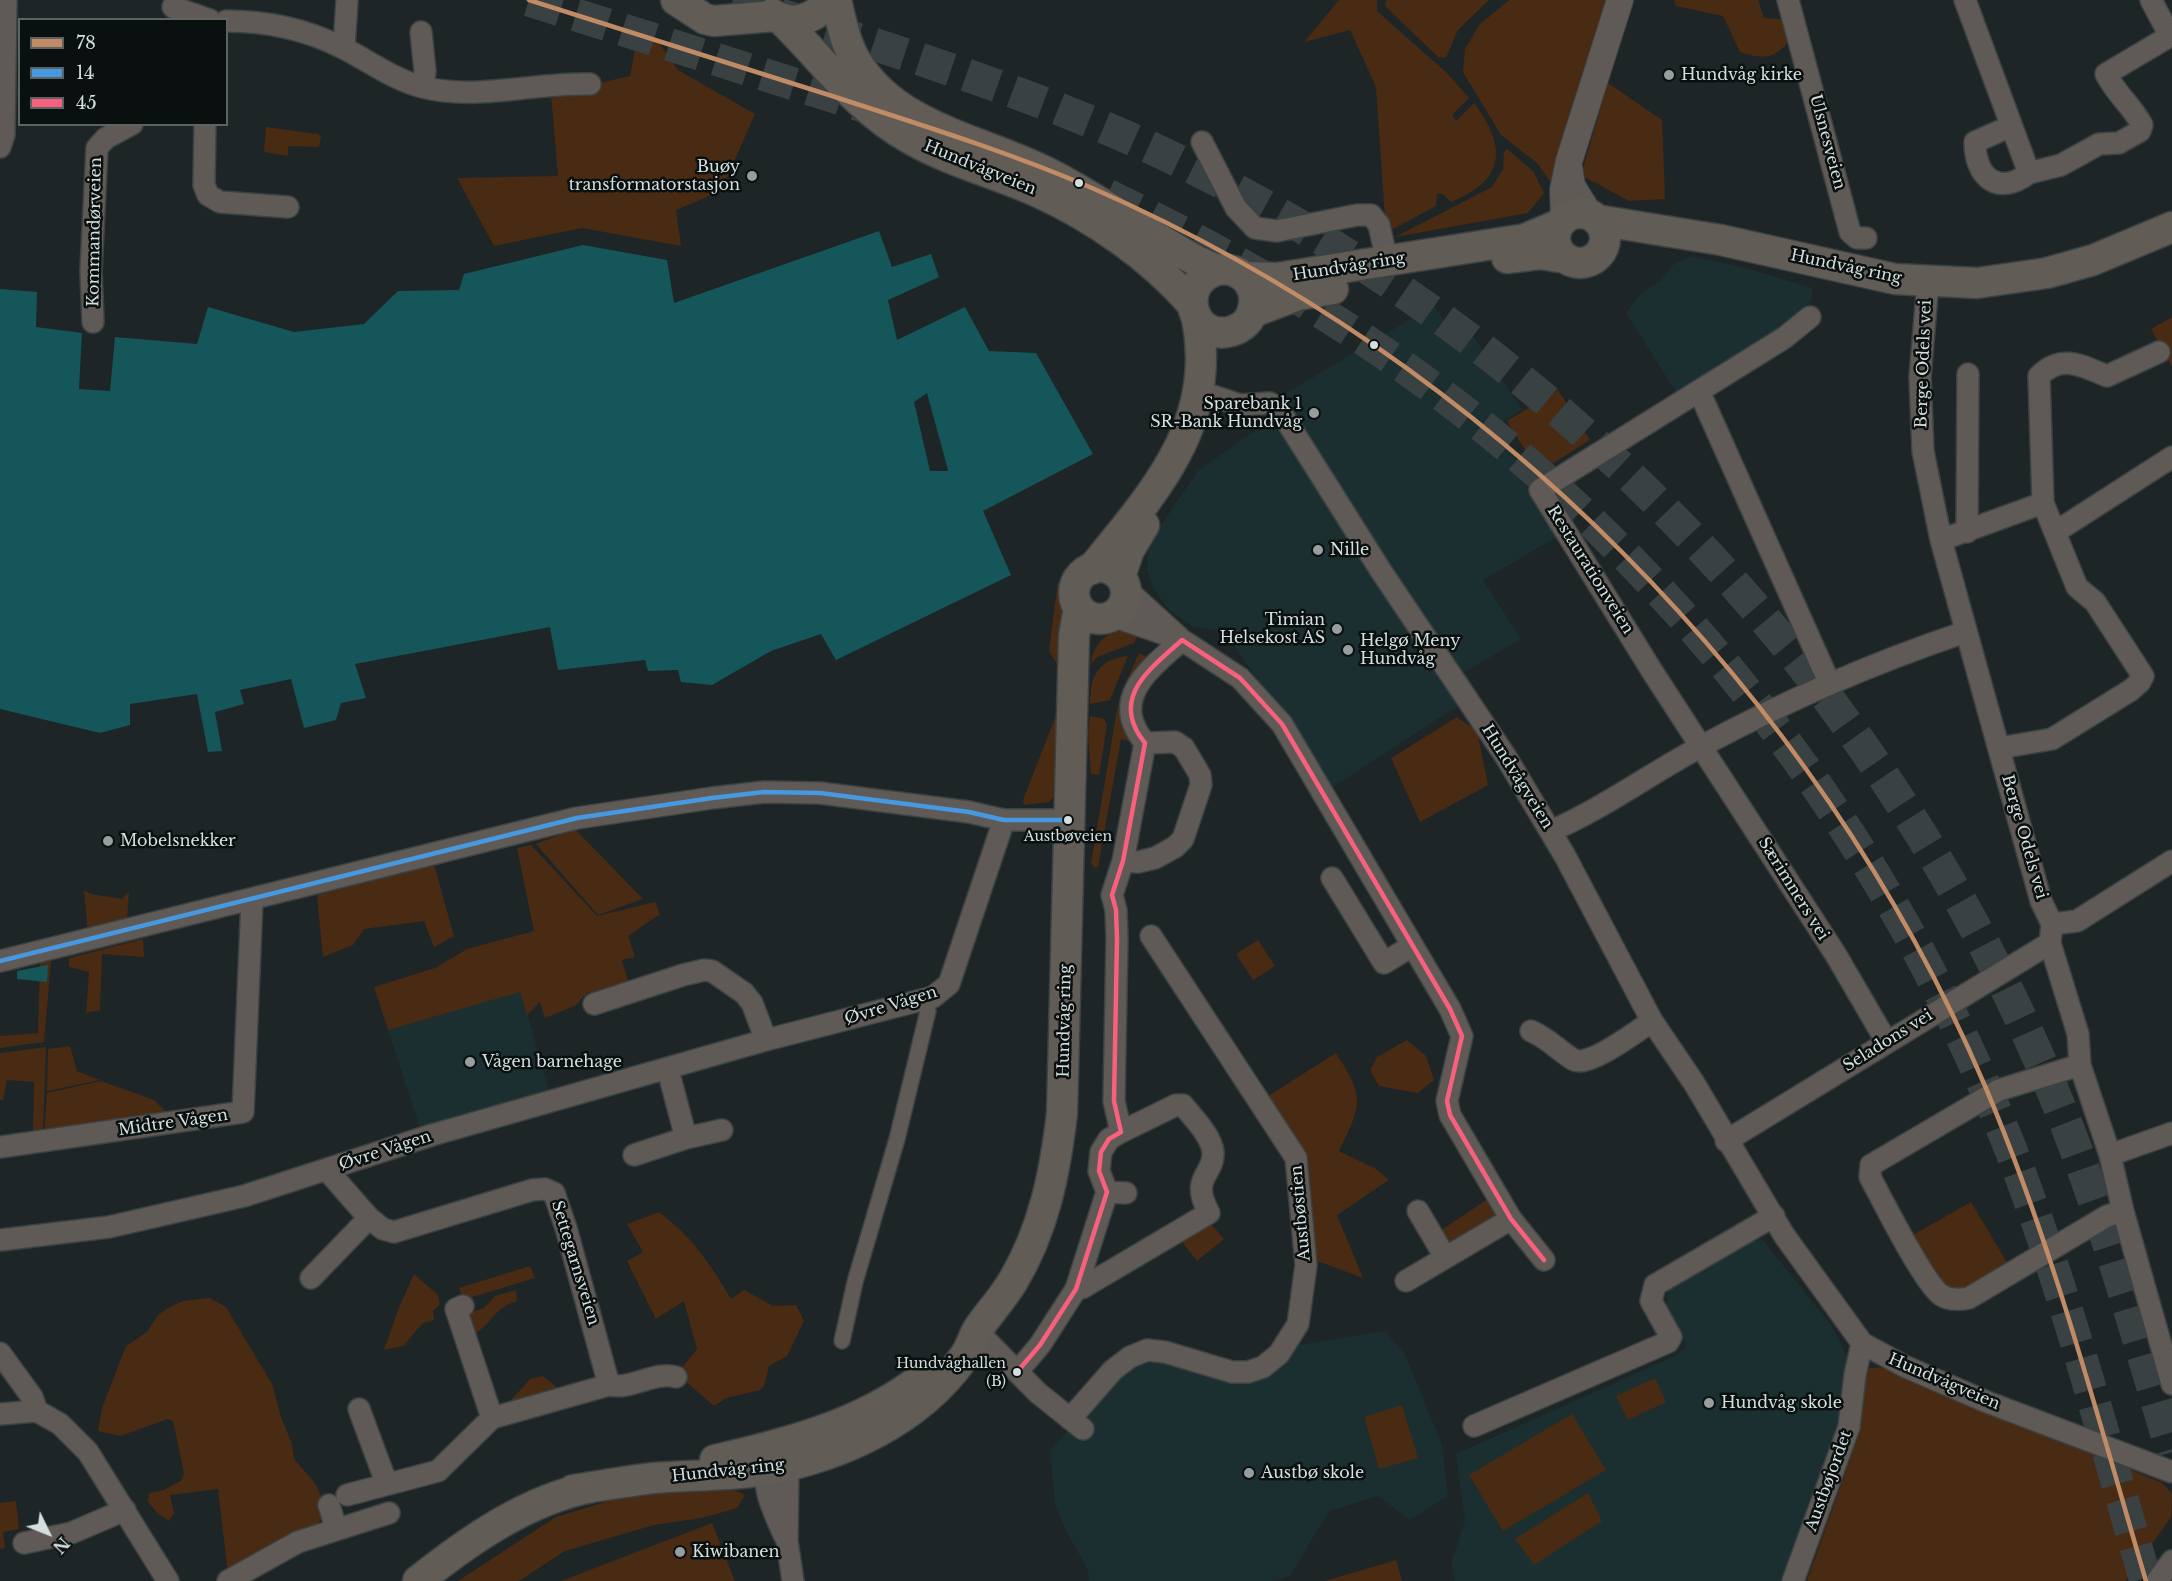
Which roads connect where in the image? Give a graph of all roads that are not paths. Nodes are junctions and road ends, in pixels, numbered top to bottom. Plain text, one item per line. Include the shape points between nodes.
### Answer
1 (6, 0) edge
2 (347, 0) edge
3 (676, 0) edge
4 (723, 0) edge
5 (829, 0) edge
6 (836, 0) edge
7 (1620, 0) edge
8 (1788, 0) edge
9 (1965, 0) edge
10 (2151, 0) edge
11 (173, 9) edge
12 (771, 11) edge
13 (203, 18) edge
14 (228, 21) edge
15 (421, 32) dead end
16 (344, 48) junction
17 (590, 84) dead end
18 (423, 87) junction
19 (128, 126) edge
20 (205, 126) edge
21 (2011, 126) junction
22 (1202, 142) dead end
23 (0, 147) edge
24 (2029, 173) junction
25 (288, 207) dead end
26 (1582, 225) junction
27 (2172, 227) edge
28 (1866, 238) dead end
29 (1564, 258) junction
30 (1387, 261) junction
31 (1230, 273) junction
32 (1928, 282) junction
33 (1194, 311) junction
34 (1810, 318) dead end
35 (1244, 321) junction
36 (93, 322) dead end
37 (2158, 352) dead end
38 (1968, 374) dead end
39 (1699, 391) junction
40 (1213, 396) junction
41 (2172, 457) edge
42 (2043, 503) junction
43 (2057, 531) junction
44 (1968, 532) junction
45 (1941, 540) junction
46 (1112, 578) junction
47 (1099, 614) junction
48 (1965, 632) junction
49 (1182, 640) junction
50 (1830, 682) junction
51 (1145, 743) junction
52 (1702, 746) junction
53 (1999, 748) junction
54 (1004, 820) junction
55 (1069, 820) junction
56 (1551, 831) junction
57 (1123, 861) junction
58 (2172, 861) edge
59 (1332, 878) dead end
60 (252, 900) junction
61 (2051, 934) junction
62 (1151, 936) dead end
63 (1412, 946) junction
64 (0, 961) edge
65 (594, 1004) dead end
66 (928, 1011) dead end
67 (1652, 1021) junction
68 (1531, 1031) dead end
69 (1881, 1034) dead end
70 (766, 1040) junction
71 (2080, 1065) junction
72 (668, 1070) junction
73 (722, 1130) dead end
74 (1121, 1132) junction
75 (2172, 1133) edge
76 (686, 1138) junction
77 (1726, 1141) junction
78 (0, 1147) edge
79 (634, 1155) dead end
80 (2110, 1155) junction
81 (327, 1170) junction
82 (1206, 1170) junction
83 (1185, 1173) dead end
84 (1419, 1211) dead end
85 (2122, 1211) junction
86 (1774, 1216) junction
87 (369, 1218) junction
88 (1511, 1219) junction
89 (0, 1240) edge
90 (1445, 1257) junction
91 (1544, 1260) dead end
92 (311, 1278) dead end
93 (1406, 1281) dead end
94 (1076, 1289) junction
95 (463, 1306) dead end
96 (977, 1331) junction
97 (842, 1341) dead end
98 (1862, 1343) junction
99 (0, 1353) edge
100 (1017, 1372) junction
101 (676, 1377) dead end
102 (2172, 1384) edge
103 (609, 1385) junction
104 (359, 1409) dead end
105 (38, 1411) junction
106 (0, 1414) edge
107 (492, 1418) junction
108 (1474, 1426) dead end
109 (777, 1459) junction
110 (2172, 1472) edge
111 (387, 1482) junction
112 (347, 1494) dead end
113 (329, 1505) dead end
114 (125, 1510) junction
115 (389, 1513) dead end
116 (336, 1528) junction
117 (24, 1543) dead end
118 (2172, 1561) edge
119 (168, 1581) edge
120 (228, 1581) edge
121 (418, 1581) edge
122 (793, 1581) edge
123 (1793, 1581) edge
124 (2157, 1581) edge

1 - 23 street via 4,135
2 - 16 street
3 - 4 main road
3 - 12 main road via 714,21
5 - 12 main road via 807,19 793,21
6 - 31 main road, Hundvågveien via 855,60 904,109 939,128 1052,174 1173,248
7 - 26 street via 1569,161
8 - 28 street, Ulsnesveien via 1850,232 1857,238
9 - 21 street
10 - 24 street via 2170,36 2106,74 2118,96 2136,115 2142,125 2140,130 2119,143 2100,144 2061,165
11 - 13 street
12 - 33 main road, Hundvågveien via 858,100 888,125 951,159 1039,192 1070,209 1156,267
14 - 16 street via 278,25
15 - 18 street
16 - 18 street via 375,67
17 - 18 street via 468,91
19 - 36 street, Kommandørveien via 106,138 97,148 91,271
20 - 25 street via 204,185 208,195 220,202
21 - 24 street
21 - 24 street via 1975,142 1985,175 1990,182 2001,184 2015,182
22 - 30 street via 1236,208 1255,228 1276,231 1371,215 1379,225
26 - 29 main road via 1554,240
26 - 29 main road, Hundvåg ring via 1596,257 1585,263
26 - 30 main road, Hundvåg ring via 1526,239
26 - 32 main road, Hundvåg ring via 1721,240 1862,273
27 - 32 main road, Hundvåg ring via 2093,260 2047,273 1977,283
29 - 35 main road, Hundvåg ring via 1527,254 1298,295
30 - 31 main road, Hundvåg ring via 1277,278
31 - 33 main road via 1201,278 1195,286
31 - 35 main road via 1254,293
32 - 45 street, Berge Odels vei via 1920,377 1922,439
33 - 35 main road via 1203,325 1219,332
33 - 46 main road via 1203,367 1190,427
34 - 39 street, Restaurationveien
35 - 40 main road via 1223,356
37 - 42 street via 2107,376 2073,362 2055,365 2039,376
38 - 44 street
39 - 50 street
39 - 52 street, Restaurationveien via 1540,490
40 - 46 main road via 1193,449
40 - 56 street, Hundvågveien via 1240,405 1276,406
41 - 43 street
42 - 43 street
42 - 44 street
43 - 53 street via 2077,587 2102,613 2142,673 2142,680 2052,739
44 - 45 street
45 - 48 street, Berge Odels vei
46 - 47 main road, Hundvåg ring via 1123,604
46 - 47 main road via 1082,575 1075,585 1075,597
46 - 49 street
47 - 49 street
47 - 55 main road, Hundvåg ring via 1074,691
48 - 50 street
48 - 53 street, Berge Odels vei
49 - 51 street via 1141,678 1131,695 1138,735
49 - 63 street via 1240,678 1282,724
50 - 52 street
51 - 57 street
51 - 57 street via 1175,742 1184,748 1200,775 1201,785 1183,839 1175,847 1155,858
52 - 56 street
52 - 69 street, Særimners vei via 1836,955
53 - 61 street, Berge Odels vei
54 - 55 street
54 - 60 street via 819,793 764,792 577,818
54 - 70 street, Øvre Vågen via 962,948 943,992
55 - 96 main road, Hundvåg ring via 1064,1063 1057,1159 1032,1245 1012,1283
56 - 67 street, Hundvågveien
57 - 74 street via 1112,895 1117,939 1114,1101
58 - 61 street, Seladons vei
59 - 63 street via 1384,963
60 - 64 street
60 - 78 street, Midtre Vågen via 243,1112
61 - 71 street, Berge Odels vei via 2078,1034
61 - 77 street, Seladons vei
62 - 100 street, Austbøstien via 1296,1158 1306,1265 1298,1324 1279,1354 1263,1367 1248,1372 1232,1372 1165,1352 1147,1350 1130,1357 1113,1370 1077,1424
63 - 88 street via 1462,1031 1447,1101 1450,1115
65 - 70 street via 672,978 712,971 753,1003
66 - 97 street, Øvre Vågen
67 - 68 street via 1582,1061
67 - 77 street, Hundvågveien via 1694,1083
70 - 72 street, Øvre Vågen
71 - 80 street, Berge Odels vei
71 - 85 street via 1987,1096 1871,1165 1870,1177 1934,1287 1950,1299 1969,1298 2107,1216
72 - 76 street
72 - 81 street, Øvre Vågen via 432,1135
73 - 76 street
74 - 82 street via 1183,1105 1211,1146 1213,1154
74 - 94 street via 1104,1146 1099,1160 1099,1171 1116,1193
75 - 80 street
76 - 79 street
77 - 86 street, Hundvågveien
80 - 85 street, Berge Odels vei
81 - 87 street, Settegarnsveien
81 - 89 street, Øvre Vågen via 244,1196 133,1223
82 - 83 street
82 - 94 street via 1201,1184 1209,1213
84 - 90 street
85 - 102 street, Berge Odels vei
86 - 98 street, Hundvågveien
86 - 108 street via 1655,1285 1651,1300 1671,1337 1668,1342
87 - 92 street
87 - 103 street, Settegarnsveien via 394,1232 532,1190 554,1193
88 - 90 street
88 - 91 street
90 - 93 street
94 - 100 street via 1040,1345
95 - 107 street via 456,1309
96 - 100 street
96 - 109 main road, Hundvåg ring via 918,1381 873,1410 832,1427
98 - 110 street, Hundvågveien via 1987,1402
98 - 123 street, Austbøjordet via 1849,1427
99 - 105 street
101 - 103 street via 665,1376 621,1388
103 - 107 street
104 - 111 street
105 - 106 street
105 - 114 street via 76,1438
107 - 111 street via 438,1471
109 - 121 main road, Hundvåg ring via 727,1457 573,1490 505,1521
109 - 122 street via 767,1494 787,1541
111 - 112 street
113 - 116 street
114 - 117 street via 71,1533
114 - 119 street
115 - 116 street
116 - 120 street via 277,1552
118 - 124 street

